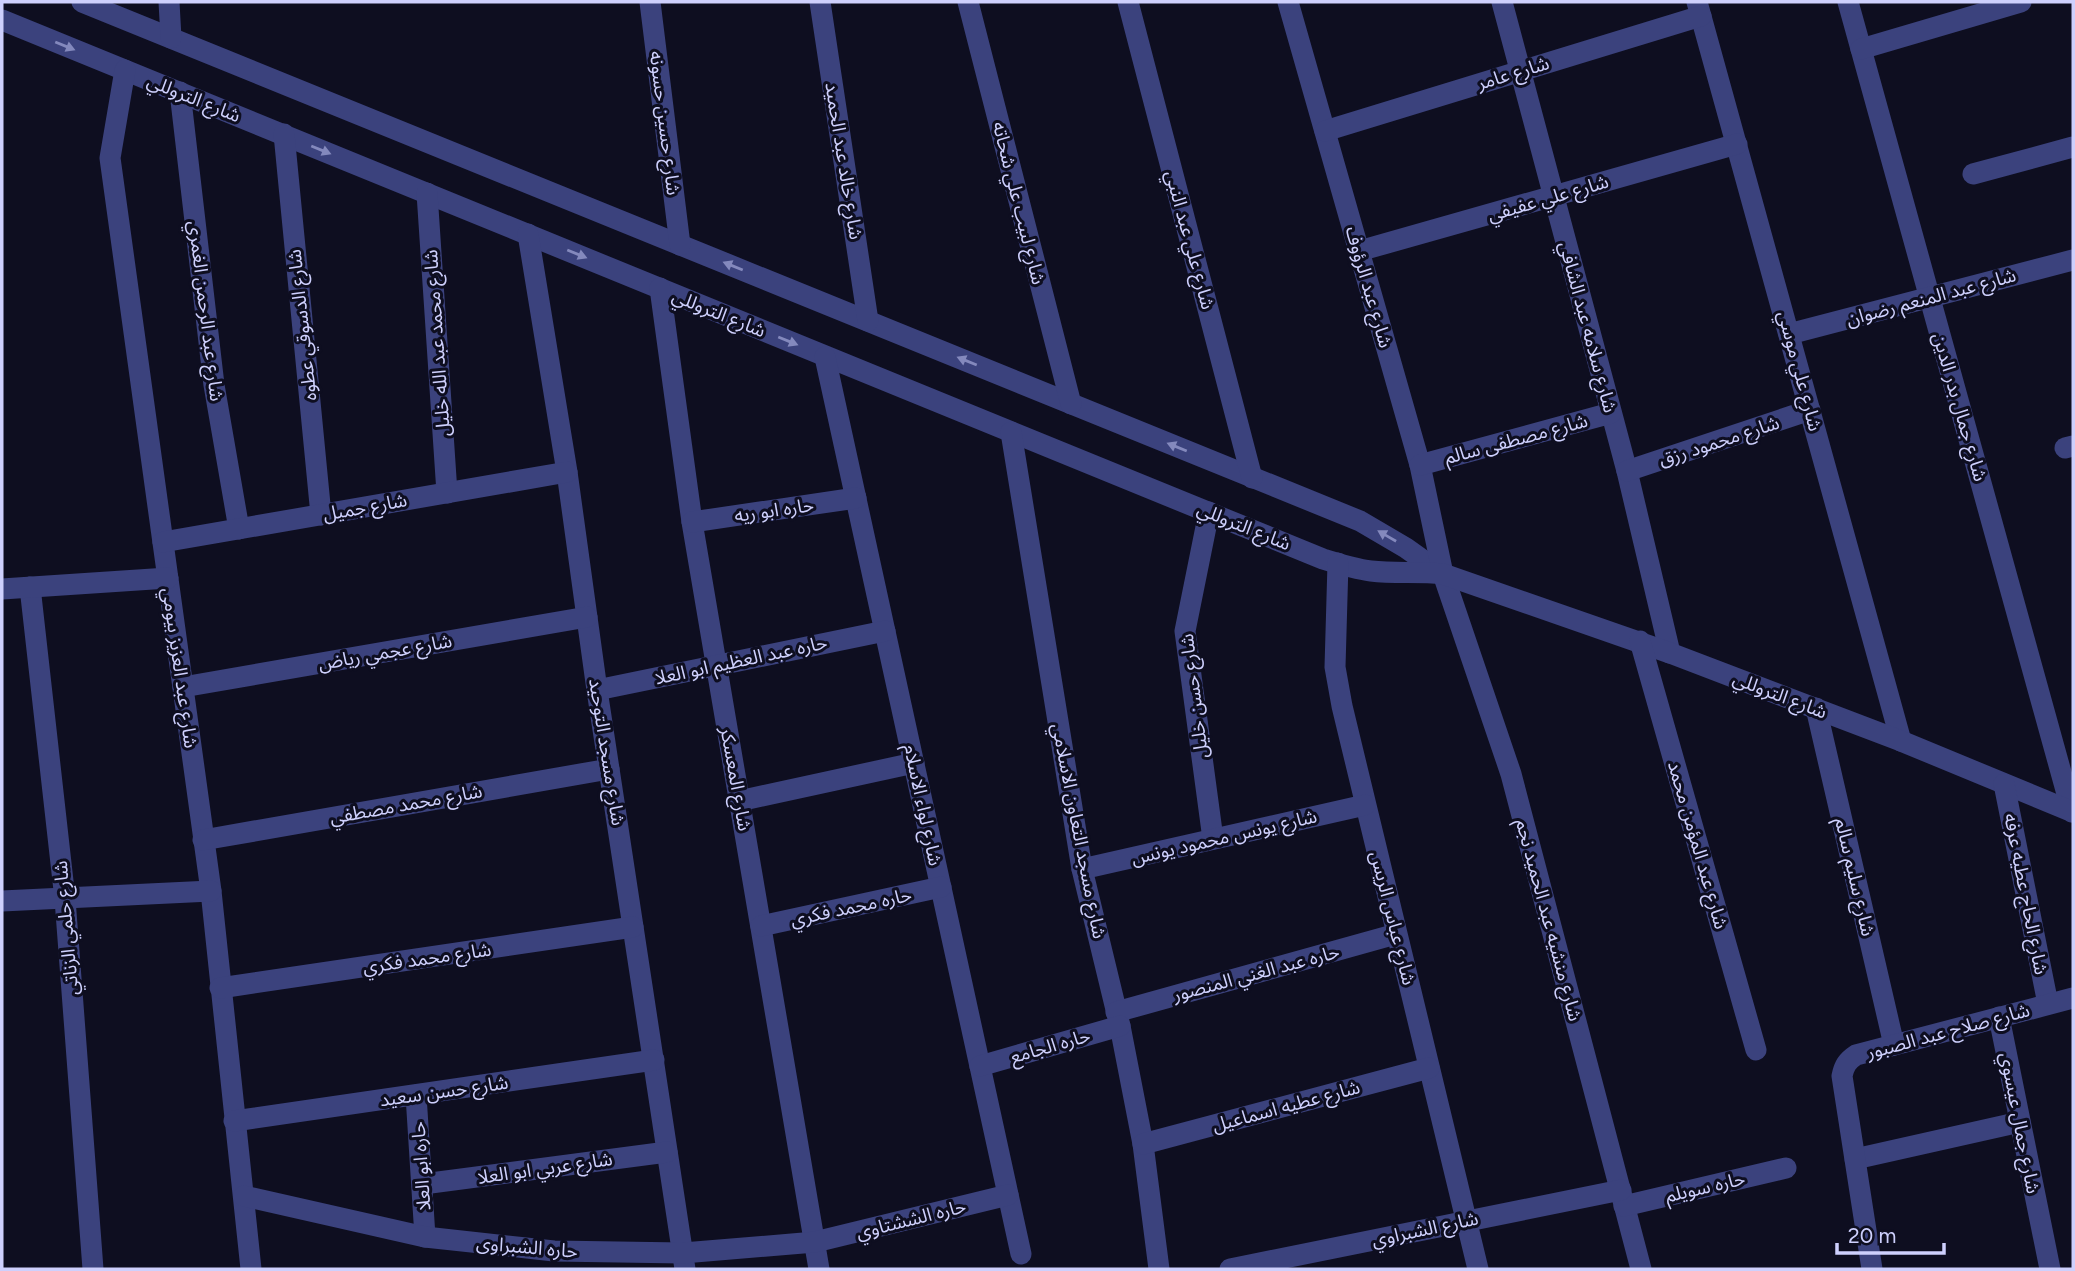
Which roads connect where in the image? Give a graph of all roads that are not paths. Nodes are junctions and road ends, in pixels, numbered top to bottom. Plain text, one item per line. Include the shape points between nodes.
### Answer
1 (82, 2) edge
2 (169, 2) edge
3 (650, 2) edge
4 (820, 2) edge
5 (968, 2) edge
6 (1128, 2) edge
7 (1288, 2) edge
8 (1502, 2) edge
9 (1848, 2) edge
10 (2021, 2) edge
11 (1699, 9) edge
12 (2, 20) edge
13 (171, 38) junction
14 (1861, 49) junction
15 (125, 70) junction
16 (1521, 71) junction
17 (180, 92) junction
18 (1325, 131) junction
19 (284, 134) junction
20 (1737, 144) junction
21 (2073, 147) edge
22 (1973, 174) dead end
23 (427, 193) junction
24 (1554, 196) junction
25 (528, 234) junction
26 (680, 245) junction
27 (1359, 251) junction
28 (2073, 260) edge
29 (660, 288) junction
30 (1930, 298) junction
31 (868, 321) junction
32 (1789, 334) junction
33 (825, 356) junction
34 (1071, 404) junction
35 (1810, 410) junction
36 (1611, 413) junction
37 (1011, 432) junction
38 (1420, 465) junction
39 (1627, 471) junction
40 (567, 472) junction
41 (1252, 478) junction
42 (447, 493) junction
43 (856, 498) junction
44 (1209, 512) junction
45 (321, 515) junction
46 (692, 522) junction
47 (239, 529) junction
48 (163, 542) junction
49 (1338, 564) junction
50 (1443, 574) junction
51 (168, 578) junction
52 (30, 587) junction
53 (2, 589) edge
54 (587, 617) junction
55 (885, 631) junction
56 (1640, 641) junction
57 (1671, 653) junction
58 (716, 665) junction
59 (183, 687) junction
60 (597, 690) junction
61 (1816, 708) junction
62 (1901, 741) junction
63 (914, 763) junction
64 (609, 769) junction
65 (2004, 784) junction
66 (739, 801) junction
67 (1365, 805) junction
68 (2073, 812) edge
69 (1213, 839) junction
70 (204, 840) junction
71 (1082, 869) junction
72 (941, 887) junction
73 (211, 891) junction
74 (65, 899) junction
75 (2, 901) edge
76 (761, 926) junction
77 (633, 927) junction
78 (1396, 934) junction
79 (220, 988) junction
80 (2073, 998) edge
81 (2049, 1004) junction
82 (1999, 1017) junction
83 (1118, 1019) junction
84 (1894, 1045) junction
85 (1756, 1050) dead end
86 (654, 1060) junction
87 (980, 1066) junction
88 (1429, 1068) junction
89 (416, 1095) junction
90 (234, 1121) junction
91 (2021, 1122) junction
92 (1143, 1144) junction
93 (667, 1152) junction
94 (1855, 1159) junction
95 (1786, 1168) dead end
96 (423, 1184) junction
97 (1008, 1195) junction
98 (244, 1196) junction
99 (1623, 1198) junction
100 (1466, 1221) junction
101 (425, 1237) junction
102 (815, 1242) junction
103 (1021, 1254) dead end
104 (684, 1261) edge
105 (93, 1269) edge
106 (251, 1269) edge
107 (819, 1269) edge
108 (1159, 1269) edge
109 (1230, 1269) edge
110 (1478, 1269) edge
111 (1641, 1269) edge
112 (1872, 1269) edge
113 (2050, 1269) edge

1 - 13 street, شارع التروللي
2 - 13 street
3 - 26 street, شارع حسين حسونه
4 - 31 street, شارع خالد عبد الحميد
5 - 34 street, شارع لبيب علي شحاته
6 - 41 street, شارع علي عبد النبي
7 - 18 street, شارع عبد الرؤوف
8 - 16 street, شارع سلامه عبد الشافي
9 - 14 street, شارع جمال بدر الدين
10 - 14 street
11 - 16 street, شارع عامر
11 - 20 street, شارع علي موسي
12 -> 15 street, شارع التروللي
13 - 26 street, شارع التروللي
14 - 30 street, شارع جمال بدر الدين
15 - 17 street, شارع التروللي
15 - 48 street, شارع عبد العزيز بيومي via 110,158
16 - 18 street, شارع عامر
16 - 24 street, شارع سلامه عبد الشافي
17 - 19 street, شارع التروللي
17 - 47 street, شارع عبد الرحمن الغمري via 214,385
18 - 27 street, شارع عبد الرؤوف
19 -> 23 street, شارع التروللي
19 - 45 street, شارع الدسوقي عطوه
20 - 24 street, شارع علي عفيفي
20 - 32 street, شارع علي موسي
21 - 22 street
23 - 25 street, شارع التروللي
23 - 42 street, شارع محمد عبد الله خليل
24 - 27 street, شارع علي عفيفي
24 - 36 street, شارع سلامه عبد الشافي
25 -> 29 street, شارع التروللي
25 - 40 street, شارع مسجد التوحيد
31 -> 26 street, شارع التروللي
27 - 38 street, شارع عبد الرؤوف
28 - 30 street, شارع عبد المنعم رضوان
29 -> 33 street, شارع التروللي
29 - 46 street, شارع المعسكر
30 - 32 street, شارع عبد المنعم رضوان
30 - 68 street, شارع جمال بدر الدين
34 -> 31 street, شارع التروللي
32 - 35 street, شارع علي موسي
33 - 37 street, شارع التروللي
33 - 43 street, شارع لواء الاسلام
41 -> 34 street, شارع التروللي
35 - 39 street, شارع محمود رزق
35 - 62 street, شارع علي موسي
36 - 38 street, شارع مصطفى سالم
36 - 39 street, شارع سلامه عبد الشافي
37 - 44 street, شارع التروللي
37 - 71 street, شارع مسجد التعاون الاسلامي
38 - 50 street, شارع عبد الرؤوف
39 - 57 street, شارع سلامه عبد الشافي
40 - 42 street, شارع جميل
40 - 54 street, شارع مسجد التوحيد
50 -> 41 street, شارع التروللي via 1360,521
42 - 45 street, شارع جميل
43 - 46 street, حاره ابو ريه
43 - 55 street, شارع لواء الاسلام
44 - 49 street, شارع التروللي
44 - 69 street, شارع حسن خليل via 1185,631
45 - 47 street, شارع جميل
46 - 58 street, شارع المعسكر
47 - 48 street, شارع جميل
48 - 51 street, شارع عبد العزيز بيومي
49 - 50 street, شارع التروللي via 1372,571
49 - 67 street, شارع عباس الريس via 1335,667
50 - 56 street, شارع التروللي
50 - 99 street, شارع منشيه عبد الحميد نجم via 1511,774
51 - 52 street
51 - 59 street, شارع عبد العزيز بيومي
52 - 53 street
52 - 74 street, شارع حلمي الزناتي
54 - 59 street, شارع عجمي رياض
54 - 60 street, شارع مسجد التوحيد
55 - 58 street, حاره عبد العظيم ابو العلا
55 - 63 street, شارع لواء الاسلام
56 - 57 street, شارع التروللي
56 - 85 street, شارع عبد المؤمن محمد
57 - 61 street, شارع التروللي
58 - 60 street, حاره عبد العظيم ابو العلا
58 - 66 street, شارع المعسكر
59 - 70 street, شارع عبد العزيز بيومي
60 - 64 street, شارع مسجد التوحيد
61 - 62 street, شارع التروللي
61 - 84 street, شارع سليم سالم
62 - 65 street, شارع التروللي
63 - 66 street
63 - 72 street, شارع لواء الاسلام
64 - 70 street, شارع محمد مصطفي
64 - 77 street, شارع مسجد التوحيد
65 - 68 street, شارع التروللي
65 - 81 street, شارع الحاج عطيه عرفه
66 - 76 street, شارع المعسكر
67 - 69 street, شارع يونس محمود يونس
67 - 78 street, شارع عباس الريس
69 - 71 street, شارع يونس محمود يونس
70 - 73 street, شارع عبد العزيز بيومي
71 - 83 street, شارع مسجد التعاون الاسلامي
72 - 76 street, حاره محمد فكري
72 - 87 street, شارع لواء الاسلام
73 - 74 street
73 - 79 street, شارع عبد العزيز بيومي
74 - 75 street
74 - 105 street, شارع حلمي الزناتي
76 - 102 street, شارع المعسكر
77 - 79 street, شارع محمد فكري
77 - 86 street, شارع مسجد التوحيد
78 - 83 street, حاره عبد الغني المنصور
78 - 88 street, شارع عباس الريس
79 - 90 street, شارع عبد العزيز بيومي
80 - 81 street, شارع صلاح عبد الصبور
81 - 82 street, شارع صلاح عبد الصبور
82 - 84 street, شارع صلاح عبد الصبور
82 - 91 street, شارع جمال عيسوي
83 - 87 street, حاره الجامع
83 - 92 street, شارع مسجد التعاون الاسلامي
84 - 94 street, شارع صلاح عبد الصبور via 1856,1055 1843,1068
86 - 89 street, شارع حسن سعيد
86 - 93 street, شارع مسجد التوحيد
87 - 97 street, شارع لواء الاسلام
88 - 92 street, شارع عطيه اسماعيل
88 - 100 street, شارع عباس الريس
89 - 90 street, شارع حسن سعيد
89 - 96 street, حاره ابو العلا
90 - 98 street, شارع عبد العزيز بيومي
91 - 94 street
91 - 113 street, شارع جمال عيسوي
92 - 108 street, شارع مسجد التعاون الاسلامي
93 - 96 street, شارع عربي ابو العلا
93 - 104 street, شارع مسجد التوحيد
94 - 112 street
95 - 99 street, حاره سويلم
96 - 101 street, حاره ابو العلا
97 - 102 street, حاره الششتاوي
97 - 103 street, شارع لواء الاسلام
98 - 101 street, حاره الشبراوى
98 - 106 street, شارع عبد العزيز بيومي
99 - 100 street, شارع الشبراوي
99 - 111 street, شارع منشيه عبد الحميد نجم
100 - 109 street, شارع الشبراوي
100 - 110 street, شارع عباس الريس
101 - 104 street, حاره الشبراوى
102 - 104 street, حاره الشبراوى
102 - 107 street, شارع المعسكر

